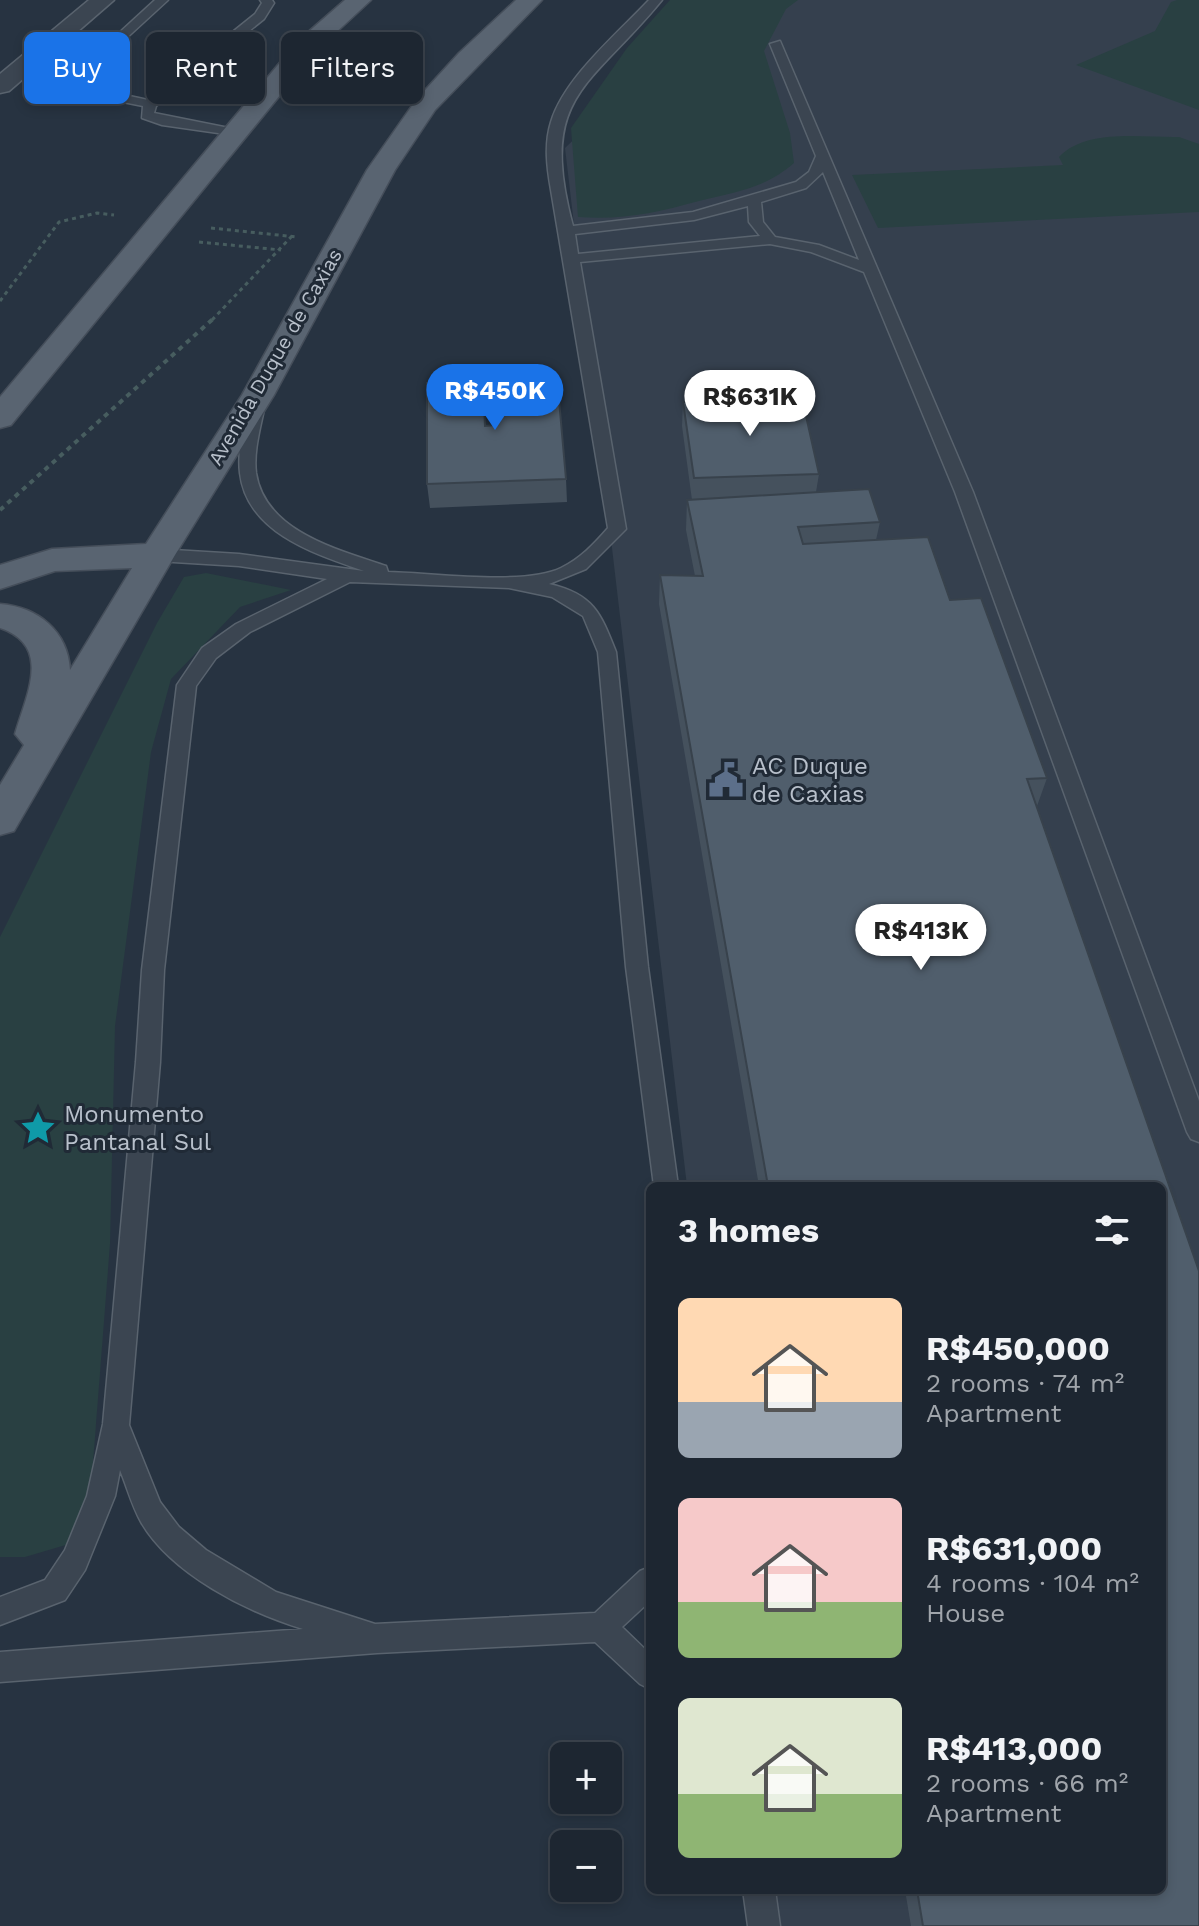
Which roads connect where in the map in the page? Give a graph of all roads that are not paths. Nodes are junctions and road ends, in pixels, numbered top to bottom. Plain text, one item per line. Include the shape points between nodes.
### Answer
1 (103, 0) edge
2 (162, 0) edge
3 (266, 0) edge
4 (359, 0) edge
5 (530, 0) edge
6 (656, 0) edge
7 (240, 32) edge
8 (776, 44) dead end
9 (0, 86) edge
10 (146, 103) edge
11 (150, 104) edge
12 (234, 133) junction
13 (822, 158) junction
14 (754, 200) junction
15 (567, 231) junction
16 (770, 240) junction
17 (571, 259) junction
18 (872, 270) junction
19 (258, 395) junction
20 (0, 418) edge
21 (157, 555) junction
22 (347, 576) junction
23 (400, 576) junction
24 (0, 577) edge
25 (509, 582) junction
26 (0, 616) edge
27 (9, 808) edge
28 (0, 847) edge
29 (1199, 1132) edge
30 (665, 1182) edge
31 (116, 1424) junction
32 (646, 1585) edge
33 (0, 1611) edge
34 (601, 1627) junction
35 (377, 1638) junction
36 (0, 1667) edge
37 (646, 1670) edge
38 (760, 1894) edge
39 (764, 1926) edge

1 - 9 street
2 - 10 lane via 77,77 93,92
3 - 7 lane via 260,16
4 - 12 main road via 307,46
5 - 19 main road, Avenida Duque de Caxias via 425,105 381,170
6 - 15 lane via 582,83 559,119 555,153
8 - 13 lane
11 - 12 lane via 147,115 162,121
12 - 20 main road
13 - 14 lane via 815,174 801,185
13 - 18 lane
14 - 15 lane via 694,216
14 - 16 lane via 756,222
15 - 17 lane
16 - 17 lane
16 - 18 lane via 814,248
17 - 25 lane via 617,529 577,568 548,580
18 - 29 lane via 964,492
19 - 21 main road, Avenida Duque de Caxias
19 - 23 lane via 248,472 254,501 278,524 326,552
21 - 22 lane via 239,560
21 - 24 main road via 52,560
21 - 27 main road, Avenida Duque de Caxias
22 - 23 lane
22 - 31 lane via 243,628 209,653 187,685 153,970
23 - 25 lane
25 - 30 lane via 557,592 591,612 607,652 637,967
26 - 27 main road via 34,630 50,651 51,676
27 - 28 main road
31 - 33 lane via 101,1496 75,1560 55,1590
31 - 35 lane via 150,1511 196,1560 269,1604
32 - 34 lane
34 - 35 lane
34 - 37 lane
35 - 36 lane
38 - 39 lane

